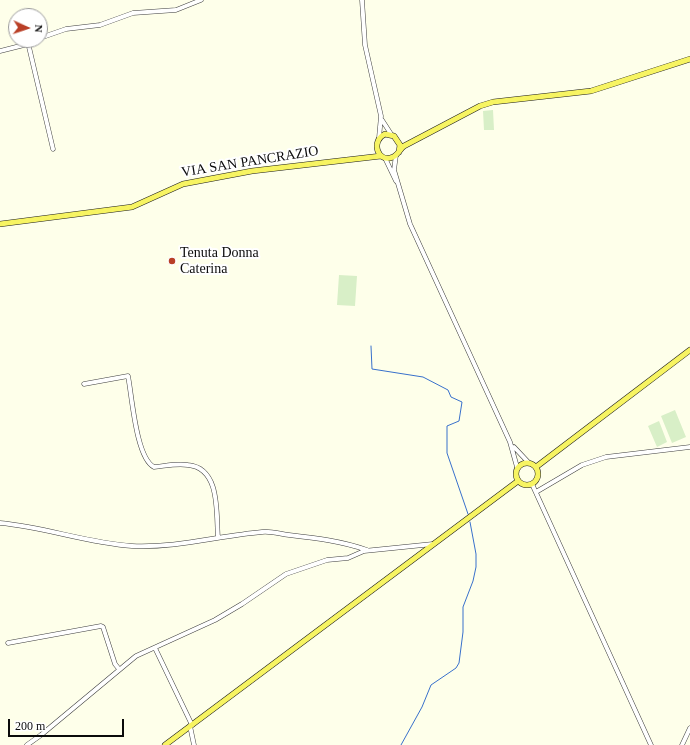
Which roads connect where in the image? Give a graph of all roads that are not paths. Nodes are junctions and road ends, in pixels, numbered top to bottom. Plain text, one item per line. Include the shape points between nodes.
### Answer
1 (200, 0) edge
2 (362, 0) edge
3 (48, 35) edge
4 (13, 48) edge
5 (29, 48) edge
6 (0, 52) edge
7 (690, 59) edge
8 (381, 116) junction
9 (393, 136) junction
10 (379, 138) junction
11 (411, 142) junction
12 (53, 149) dead end
13 (376, 150) junction
14 (397, 153) junction
15 (383, 157) junction
16 (365, 158) junction
17 (397, 181) junction
18 (0, 224) edge
19 (690, 350) edge
20 (84, 384) dead end
21 (510, 442) junction
22 (690, 447) edge
23 (530, 463) junction
24 (517, 467) junction
25 (536, 467) junction
26 (518, 481) junction
27 (532, 484) junction
28 (536, 492) junction
29 (0, 523) edge
30 (218, 538) junction
31 (433, 544) junction
32 (368, 550) junction
33 (8, 643) dead end
34 (155, 648) junction
35 (119, 669) junction
36 (191, 725) junction
37 (690, 728) edge
38 (27, 745) edge
39 (165, 745) edge
40 (194, 745) edge
41 (651, 745) edge
42 (682, 745) edge

1 - 3 street via 176,10 132,14 100,25 66,29
2 - 8 street via 365,45
4 - 6 street
5 - 12 street
7 - 11 main road via 591,91 493,102 480,106
8 - 9 street
8 - 10 street
9 - 10 main road via 385,134
9 - 11 main road
9 - 14 main road via 400,145
10 - 13 main road
11 - 14 main road
13 - 15 main road
13 - 16 main road
14 - 15 main road
14 - 17 street via 394,165
15 - 16 main road, VIA SAN PANCRAZIO
15 - 17 street
16 - 18 main road, VIA SAN PANCRAZIO via 252,171 183,184 132,207
17 - 21 street via 410,224
19 - 25 main road
20 - 30 street via 128,376 137,434 148,461 154,467 188,465 205,471 214,494
21 - 23 street
21 - 24 street
22 - 28 street via 606,457 582,465
23 - 24 main road via 523,463
23 - 25 main road
24 - 26 main road via 515,474
25 - 27 main road via 538,476
26 - 27 main road via 526,485
26 - 31 main road
27 - 28 street
28 - 41 street
29 - 30 street via 109,544 133,546 168,546
30 - 32 street via 264,531 332,540
31 - 32 street
31 - 36 main road
32 - 34 street via 348,558 327,560 286,574 215,620
33 - 35 street via 101,626 104,627 115,664
34 - 35 street via 136,656
34 - 36 street
35 - 38 street
36 - 39 main road
36 - 40 street
37 - 42 street

